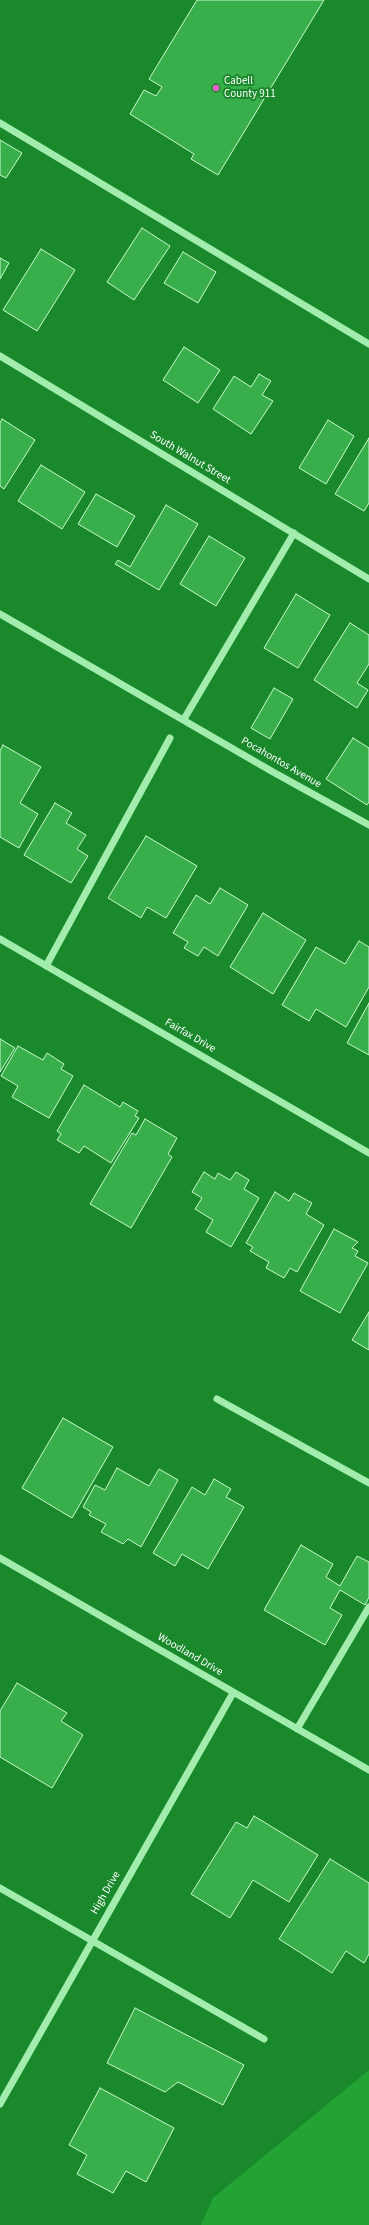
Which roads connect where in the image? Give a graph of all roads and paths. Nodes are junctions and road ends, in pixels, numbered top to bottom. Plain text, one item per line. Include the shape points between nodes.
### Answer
1 (0, 123) edge
2 (369, 344) edge
3 (0, 356) edge
4 (294, 533) junction
5 (369, 579) edge
6 (0, 614) edge
7 (184, 719) junction
8 (170, 738) dead end
9 (369, 825) edge
10 (0, 939) edge
11 (46, 966) junction
12 (369, 1153) edge
13 (217, 1399) dead end
14 (369, 1483) edge
15 (0, 1558) edge
16 (369, 1607) edge
17 (233, 1693) junction
18 (297, 1729) junction
19 (369, 1770) edge
20 (0, 1888) edge
21 (92, 1940) junction
22 (264, 2038) dead end
23 (0, 2104) edge

1 - 2 street
3 - 4 street, South Walnut Street
4 - 5 street, South Walnut Street
4 - 7 street
6 - 7 street, Pocahontos Avenue
7 - 9 street, Pocahontos Avenue
8 - 11 street
10 - 11 street, Fairfax Drive
11 - 12 street, Fairfax Drive
13 - 14 street
15 - 17 street, Woodland Drive
16 - 18 street
17 - 18 street, Woodland Drive
17 - 21 street, High Drive
18 - 19 street, Woodland Drive
20 - 21 street
21 - 22 street
21 - 23 street, High Drive

